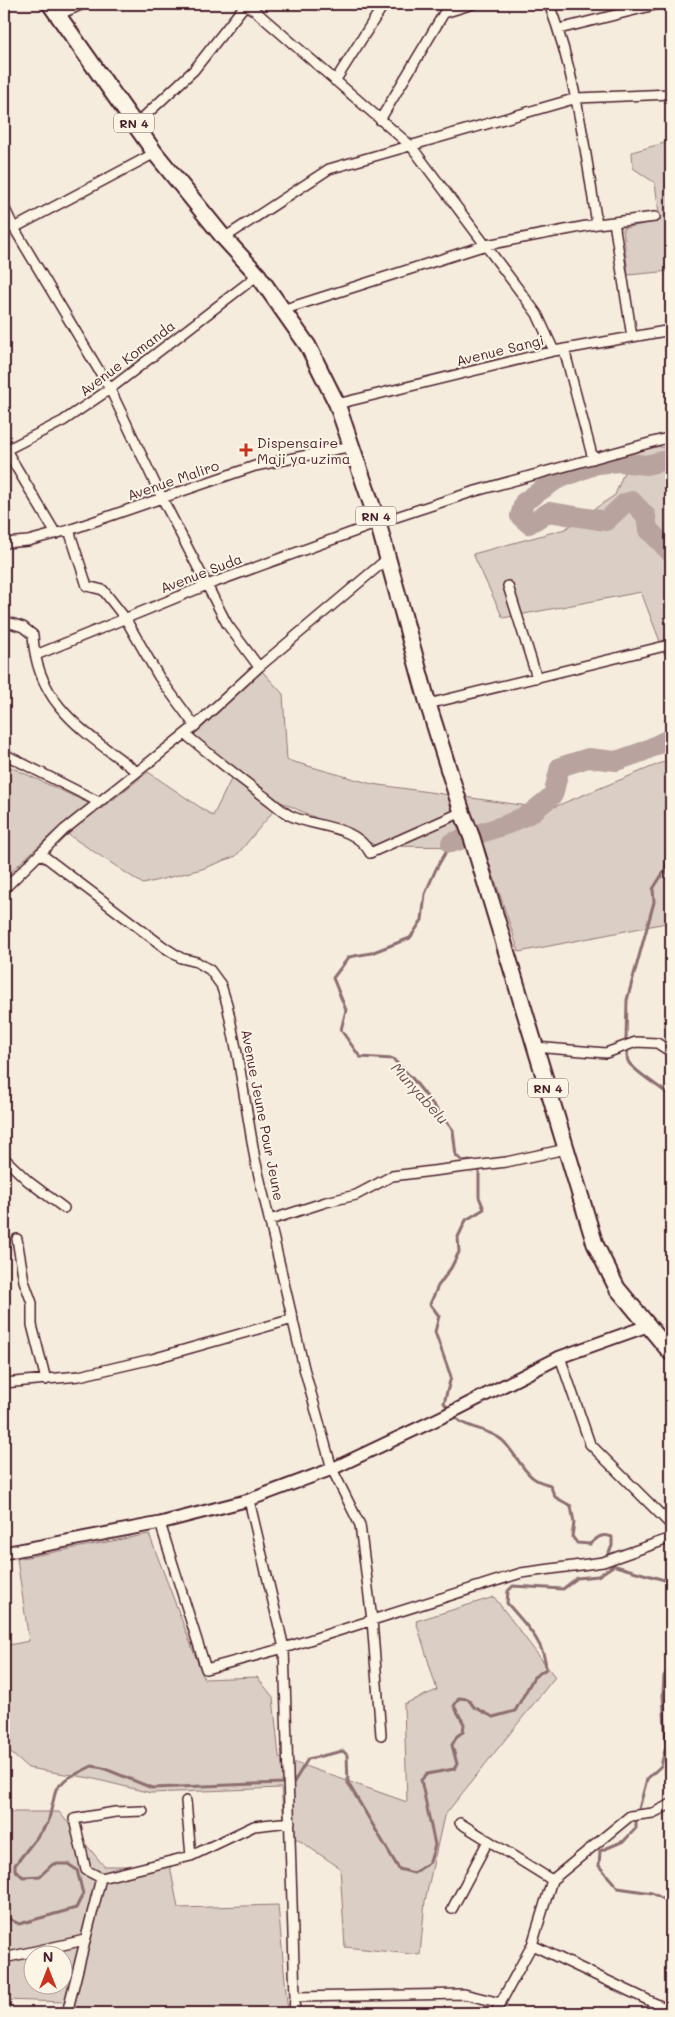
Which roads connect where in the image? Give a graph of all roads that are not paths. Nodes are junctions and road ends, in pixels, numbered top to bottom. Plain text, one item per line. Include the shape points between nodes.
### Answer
1 (83, 4) edge
2 (244, 4) edge
3 (384, 4) edge
4 (473, 4) edge
5 (549, 4) edge
6 (659, 4) edge
7 (644, 6) edge
8 (256, 7) edge
9 (54, 9) edge
10 (559, 29) junction
11 (335, 80) junction
12 (671, 94) edge
13 (577, 98) junction
14 (380, 120) junction
15 (135, 125) junction
16 (411, 146) junction
17 (155, 154) junction
18 (4, 207) edge
19 (655, 217) dead end
20 (614, 222) junction
21 (597, 224) junction
22 (14, 228) junction
23 (224, 238) junction
24 (486, 245) junction
25 (258, 275) junction
26 (282, 310) junction
27 (671, 330) edge
28 (632, 337) junction
29 (559, 350) junction
30 (110, 389) junction
31 (337, 404) junction
32 (671, 436) edge
33 (352, 446) junction
34 (5, 450) edge
35 (593, 459) junction
36 (162, 498) junction
37 (378, 523) junction
38 (68, 530) junction
39 (56, 534) junction
40 (4, 543) edge
41 (388, 559) junction
42 (207, 585) junction
43 (508, 586) dead end
44 (125, 618) junction
45 (4, 621) edge
46 (669, 645) dead end
47 (36, 655) junction
48 (259, 667) junction
49 (537, 678) junction
50 (428, 704) junction
51 (195, 726) junction
52 (185, 734) junction
53 (4, 754) edge
54 (137, 772) junction
55 (99, 802) junction
56 (464, 818) junction
57 (40, 853) junction
58 (4, 889) edge
59 (535, 1047) junction
60 (671, 1052) edge
61 (566, 1149) junction
62 (4, 1158) edge
63 (64, 1208) dead end
64 (270, 1220) junction
65 (17, 1239) dead end
66 (293, 1319) junction
67 (647, 1326) junction
68 (671, 1353) edge
69 (560, 1357) junction
70 (46, 1380) junction
71 (4, 1383) edge
72 (332, 1469) junction
73 (249, 1500) junction
74 (160, 1523) junction
75 (671, 1524) edge
76 (671, 1538) edge
77 (4, 1553) edge
78 (372, 1620) junction
79 (284, 1648) junction
80 (380, 1735) dead end
81 (186, 1800) dead end
82 (671, 1804) edge
83 (143, 1811) dead end
84 (290, 1822) junction
85 (460, 1823) dead end
86 (488, 1841) junction
87 (191, 1856) junction
88 (101, 1878) junction
89 (552, 1880) junction
90 (452, 1909) dead end
91 (86, 1940) junction
92 (532, 1945) junction
93 (4, 1958) edge
94 (295, 1997) junction
95 (501, 2003) junction
96 (671, 2011) edge
97 (67, 2013) edge
98 (294, 2013) edge
99 (496, 2013) edge

1 - 9 street
2 - 8 street
2 - 15 street via 194,70
3 - 11 street
4 - 14 street via 444,13
5 - 10 street
6 - 7 street
7 - 10 street
8 - 11 street
9 - 15 highway, RN 4
10 - 13 street
11 - 14 street
12 - 13 street
13 - 16 street
13 - 21 street
14 - 16 street
15 - 17 highway, RN 4
16 - 23 street via 329,169
16 - 24 street
17 - 22 street
17 - 23 highway, RN 4
18 - 22 street
19 - 20 street
20 - 21 street
20 - 28 street
21 - 24 street
22 - 30 street
23 - 25 highway, RN 4
24 - 26 street
24 - 29 street
25 - 26 highway, RN 4
25 - 30 street, Avenue Komanda
26 - 31 highway, RN 4 via 308,346
27 - 28 street, Avenue Sangi
28 - 29 street, Avenue Sangi
29 - 31 street, Avenue Sangi
29 - 35 street
30 - 34 street, Avenue Komanda via 63,420
30 - 36 street
31 - 33 highway, RN 4
32 - 35 street, Avenue Suda
33 - 36 street, Avenue Maliro via 255,466
33 - 37 highway, RN 4
34 - 39 street
35 - 37 street, Avenue Suda via 472,492
36 - 38 street, Avenue Maliro
36 - 42 street
37 - 41 highway, RN 4
37 - 42 street, Avenue Suda
38 - 39 street, Avenue Maliro
38 - 44 street via 88,586 103,590
39 - 40 street, Avenue Maliro
41 - 48 street
41 - 50 highway, RN 4
42 - 44 street, Avenue Suda
42 - 48 street via 227,624
43 - 49 street
44 - 47 street, Avenue Suda
44 - 51 street via 159,677
45 - 47 street via 33,635
46 - 49 street
47 - 54 street via 46,688 66,715
48 - 51 street
49 - 50 street
50 - 56 highway, RN 4
51 - 52 street
52 - 54 street
52 - 56 street via 287,814 358,838 370,852
53 - 55 street
54 - 55 street
55 - 57 street
56 - 59 highway, RN 4
57 - 58 street
57 - 64 street, Avenue Jeune Pour Jeune via 164,947 210,970 221,985
59 - 60 street via 606,1054 636,1042 657,1043
59 - 61 highway, RN 4
61 - 64 street via 506,1162 392,1176 356,1194
61 - 67 highway, RN 4 via 595,1244 617,1288
62 - 63 street
64 - 66 street, Avenue Jeune Pour Jeune
65 - 70 street
66 - 70 street via 152,1359
66 - 72 street, Avenue Jeune Pour Jeune
67 - 68 highway, RN 4
67 - 69 street
69 - 72 street
69 - 75 street via 590,1444
70 - 71 street
72 - 73 street
72 - 78 street, Avenue Jeune Pour Jeune via 360,1525
73 - 74 street
73 - 79 street
74 - 77 street
74 - 79 street via 206,1669
76 - 78 street via 608,1561 521,1573
78 - 79 street
78 - 80 street, Avenue Jeune Pour Jeune
79 - 84 street
81 - 87 street
82 - 89 street via 653,1813 630,1816
83 - 88 street via 74,1819 86,1870
84 - 87 street via 254,1826
84 - 94 street
85 - 86 street
86 - 89 street
86 - 90 street
87 - 88 street
88 - 91 street
89 - 92 street
91 - 93 street
91 - 97 street
92 - 95 street
92 - 96 street
94 - 95 street via 464,1994
94 - 98 street
95 - 99 street

